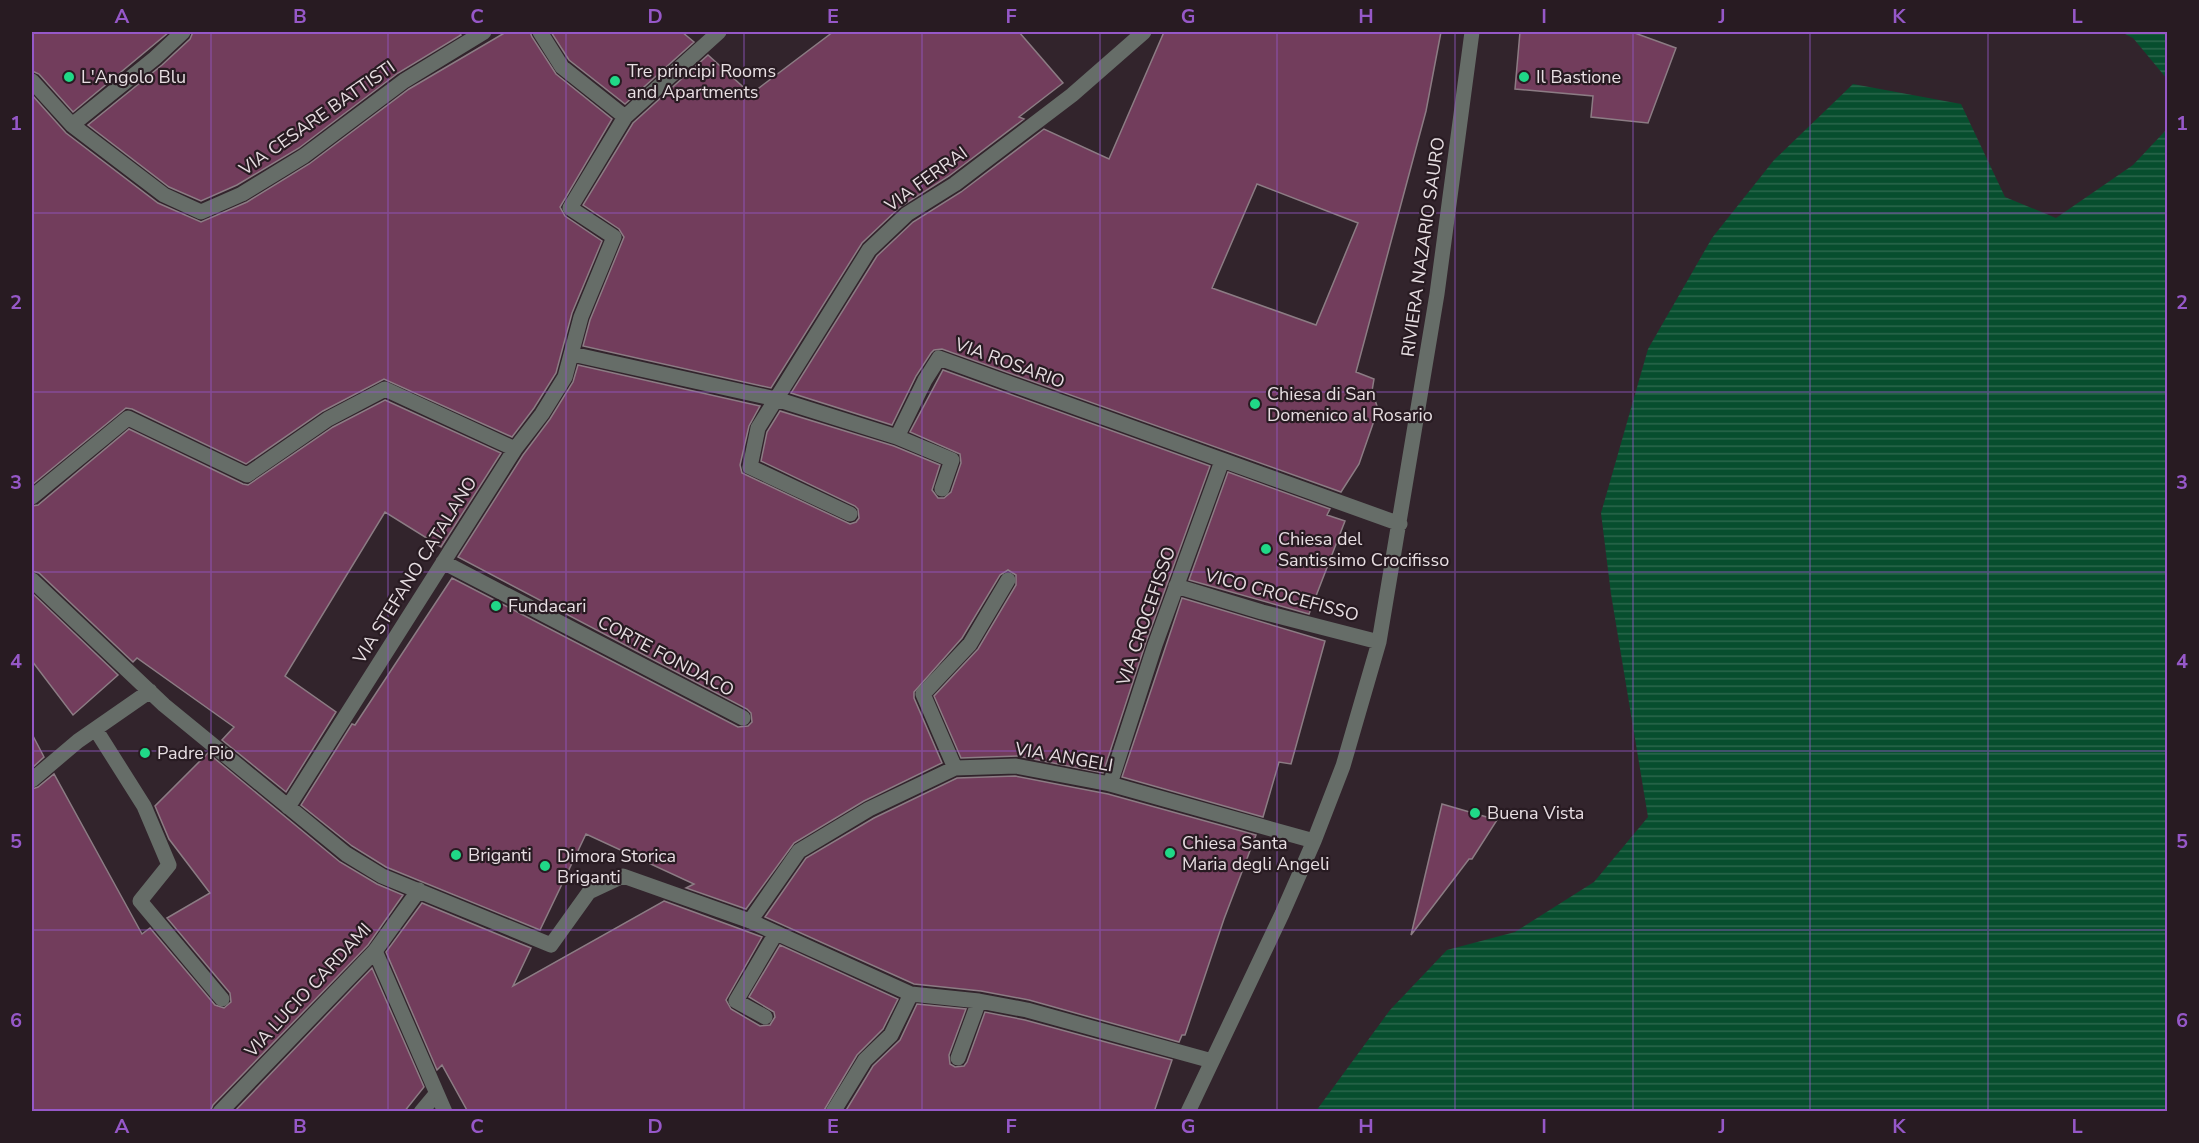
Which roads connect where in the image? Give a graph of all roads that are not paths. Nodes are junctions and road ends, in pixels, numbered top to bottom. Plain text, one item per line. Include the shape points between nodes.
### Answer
1 (183, 32) edge
2 (484, 32) edge
3 (540, 32) edge
4 (719, 32) edge
5 (1144, 32) edge
6 (1472, 32) edge
7 (32, 81) edge
8 (626, 117) junction
9 (72, 124) junction
10 (572, 354) junction
11 (776, 399) junction
12 (897, 437) junction
13 (515, 449) junction
14 (1222, 461) junction
15 (942, 489) dead end
16 (32, 497) edge
17 (850, 514) dead end
18 (1400, 524) junction
19 (443, 562) junction
20 (32, 580) edge
21 (1008, 580) dead end
22 (1176, 586) junction
23 (1379, 642) junction
24 (150, 691) junction
25 (743, 718) dead end
26 (96, 730) junction
27 (956, 768) junction
28 (32, 780) edge
29 (1110, 784) junction
30 (288, 807) junction
31 (1314, 841) junction
32 (419, 890) junction
33 (750, 921) junction
34 (776, 933) junction
35 (375, 951) junction
36 (911, 994) junction
37 (222, 999) dead end
38 (979, 1001) junction
39 (765, 1017) dead end
40 (958, 1058) dead end
41 (1212, 1061) junction
42 (436, 1094) junction
43 (220, 1112) edge
44 (421, 1112) edge
45 (445, 1112) edge
46 (833, 1112) edge
47 (1188, 1112) edge

1 - 9 street
2 - 9 street, VIA CESARE BATTISTI via 404,81 304,156 242,194 201,213 165,195
3 - 8 street via 562,67
4 - 8 street
5 - 11 street, VIA FERRAI via 1072,95 955,184 907,214 868,250
6 - 18 street, RIVIERA NAZARIO SAURO via 1437,294
7 - 9 street, VIA CESARE BATTISTI
8 - 10 street, VIA STEFANO CATALANO via 570,208 614,237 581,317
10 - 11 street
10 - 13 street, VIA STEFANO CATALANO via 565,377
11 - 12 street
11 - 17 street, VIA FERRAI via 758,428 750,467
12 - 14 street, VIA ROSARIO via 939,358
12 - 15 street via 952,460
13 - 16 street via 385,389 328,419 247,475 128,418
13 - 19 street, VIA STEFANO CATALANO
14 - 18 street, VIA ROSARIO
14 - 22 street, VIA CROCEFISSO
18 - 23 street, RIVIERA NAZARIO SAURO
19 - 25 street, CORTE FONDACO
19 - 30 street, VIA STEFANO CATALANO
20 - 24 street
21 - 27 street via 970,644 923,694
22 - 23 street, VICO CROCEFISSO
22 - 29 street, VIA CROCEFISSO
23 - 31 street, RIVIERA NAZARIO SAURO via 1343,766
24 - 26 street
24 - 30 street
26 - 28 street
26 - 37 street via 144,806 169,865 140,901
27 - 29 street, VIA ANGELI via 1016,766
27 - 33 street, VIA ANGELI via 868,809 799,851
29 - 31 street, VIA ANGELI
30 - 32 street via 346,854 382,876
31 - 41 street, RIVIERA NAZARIO SAURO
32 - 33 street via 552,945 589,892 623,876
32 - 35 street, VIA LUCIO CARDAMI
33 - 34 street
34 - 36 street
34 - 39 street via 736,1001
35 - 42 street
35 - 43 street, VIA LUCIO CARDAMI
36 - 38 street
36 - 46 street via 891,1035 865,1060
38 - 40 street
38 - 41 street via 1027,1010
41 - 47 street, RIVIERA NAZARIO SAURO
42 - 44 street
42 - 45 street

